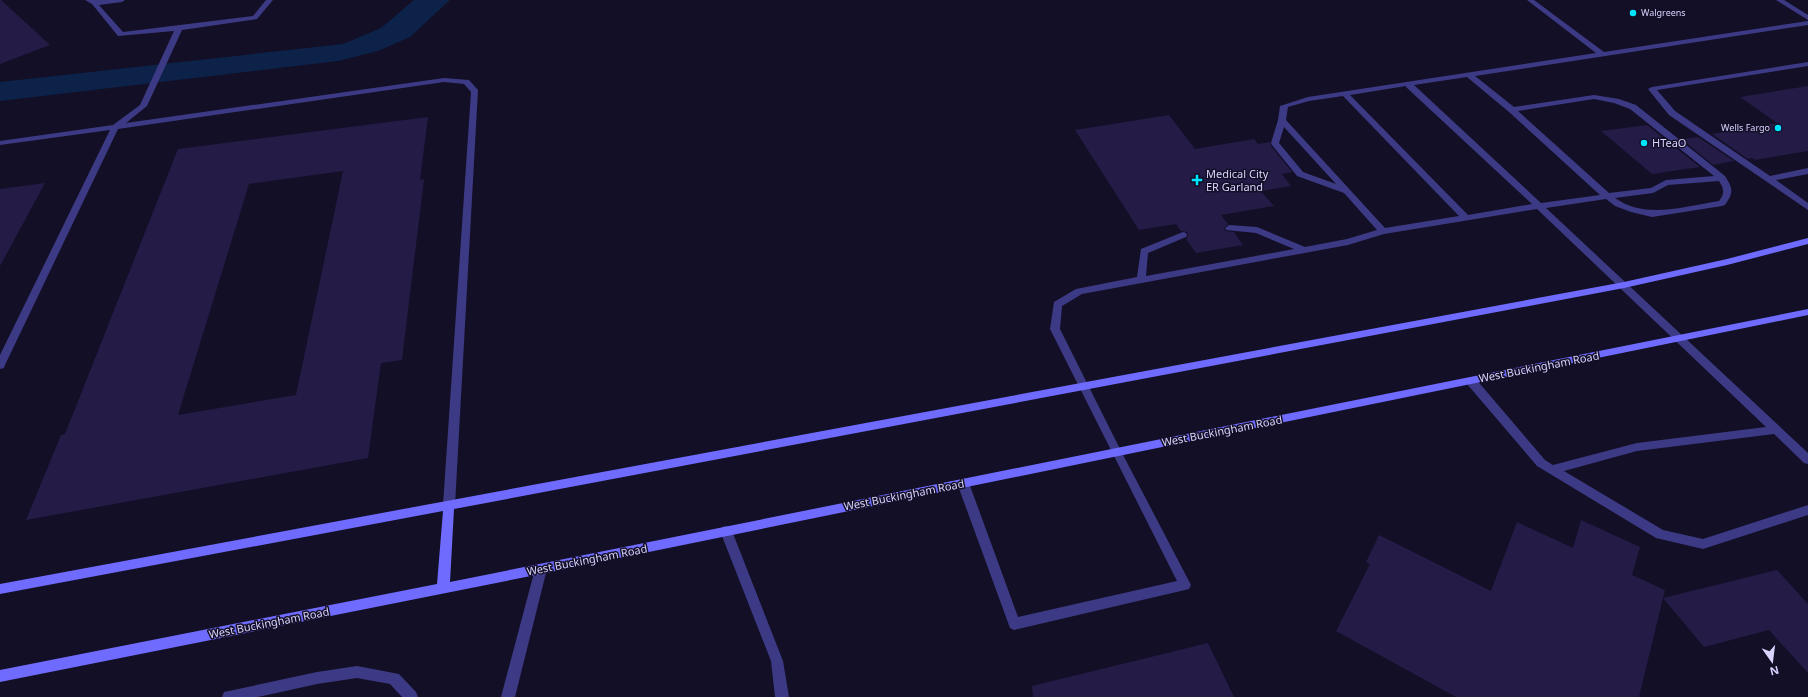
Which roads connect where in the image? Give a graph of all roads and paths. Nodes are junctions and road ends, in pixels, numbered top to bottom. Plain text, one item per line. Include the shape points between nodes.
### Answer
1 (122, 0) edge
2 (270, 0) edge
3 (1530, 0) edge
4 (1779, 0) edge
5 (91, 2) edge
6 (1808, 18) edge
7 (1808, 23) edge
8 (180, 28) junction
9 (1602, 54) junction
10 (1808, 64) edge
11 (1469, 75) junction
12 (1409, 85) junction
13 (1345, 94) junction
14 (1512, 110) junction
15 (1282, 120) junction
16 (115, 128) junction
17 (0, 143) edge
18 (1808, 171) edge
19 (1722, 178) junction
20 (1769, 179) junction
21 (1346, 191) junction
22 (1607, 196) junction
23 (1539, 206) junction
24 (1808, 206) edge
25 (1466, 218) junction
26 (1229, 228) dead end
27 (1382, 231) junction
28 (1183, 235) dead end
29 (1808, 241) edge
30 (1305, 250) junction
31 (1141, 280) junction
32 (1624, 285) junction
33 (1808, 312) edge
34 (1680, 338) junction
35 (0, 365) edge
36 (1470, 380) junction
37 (1083, 386) junction
38 (1776, 430) junction
39 (1116, 452) junction
40 (1808, 460) edge
41 (1551, 470) junction
42 (963, 483) junction
43 (449, 505) junction
44 (1808, 510) edge
45 (726, 531) junction
46 (542, 569) junction
47 (444, 588) junction
48 (0, 589) edge
49 (0, 676) edge
50 (228, 697) edge
51 (411, 697) edge
52 (508, 697) edge
53 (782, 697) edge

1 - 5 lane
2 - 8 lane via 255,18
3 - 9 lane
4 - 6 lane
5 - 8 lane via 121,34
7 - 9 lane
8 - 16 lane via 143,106
9 - 11 lane
10 - 20 lane via 1652,89 1672,113
11 - 12 lane
11 - 14 lane
12 - 13 lane
12 - 23 lane
13 - 15 lane via 1308,99 1284,106
13 - 25 lane
14 - 19 lane via 1594,97 1616,101 1633,107
14 - 22 lane
15 - 21 lane
15 - 21 lane via 1275,143 1300,174
16 - 17 lane
16 - 35 lane
16 - 43 lane via 444,80 466,82 476,92
18 - 20 lane
19 - 22 lane via 1666,183 1653,190
19 - 22 lane via 1728,188 1727,196 1722,202 1652,214 1629,208
20 - 24 lane
21 - 27 lane
22 - 23 lane
23 - 25 lane
23 - 32 lane
25 - 27 lane
26 - 30 lane via 1257,230
27 - 30 lane via 1348,242
28 - 31 lane via 1144,251
29 - 32 main road
30 - 31 lane
31 - 37 lane via 1079,291 1056,304 1055,329
32 - 34 lane
32 - 37 main road
33 - 34 main road, West Buckingham Road
34 - 36 main road, West Buckingham Road
34 - 38 lane
36 - 39 main road, West Buckingham Road
36 - 41 lane via 1541,464
37 - 39 lane
37 - 43 main road
38 - 40 lane
38 - 41 lane via 1637,448
39 - 42 main road, West Buckingham Road
39 - 42 lane via 1184,585 1014,624
41 - 44 lane via 1660,534 1703,544
42 - 45 main road, West Buckingham Road
43 - 47 main road
43 - 48 main road
45 - 46 main road, West Buckingham Road
45 - 53 lane via 777,661
46 - 47 main road, West Buckingham Road
46 - 52 lane
47 - 49 main road, West Buckingham Road
50 - 51 lane via 357,672 394,678

